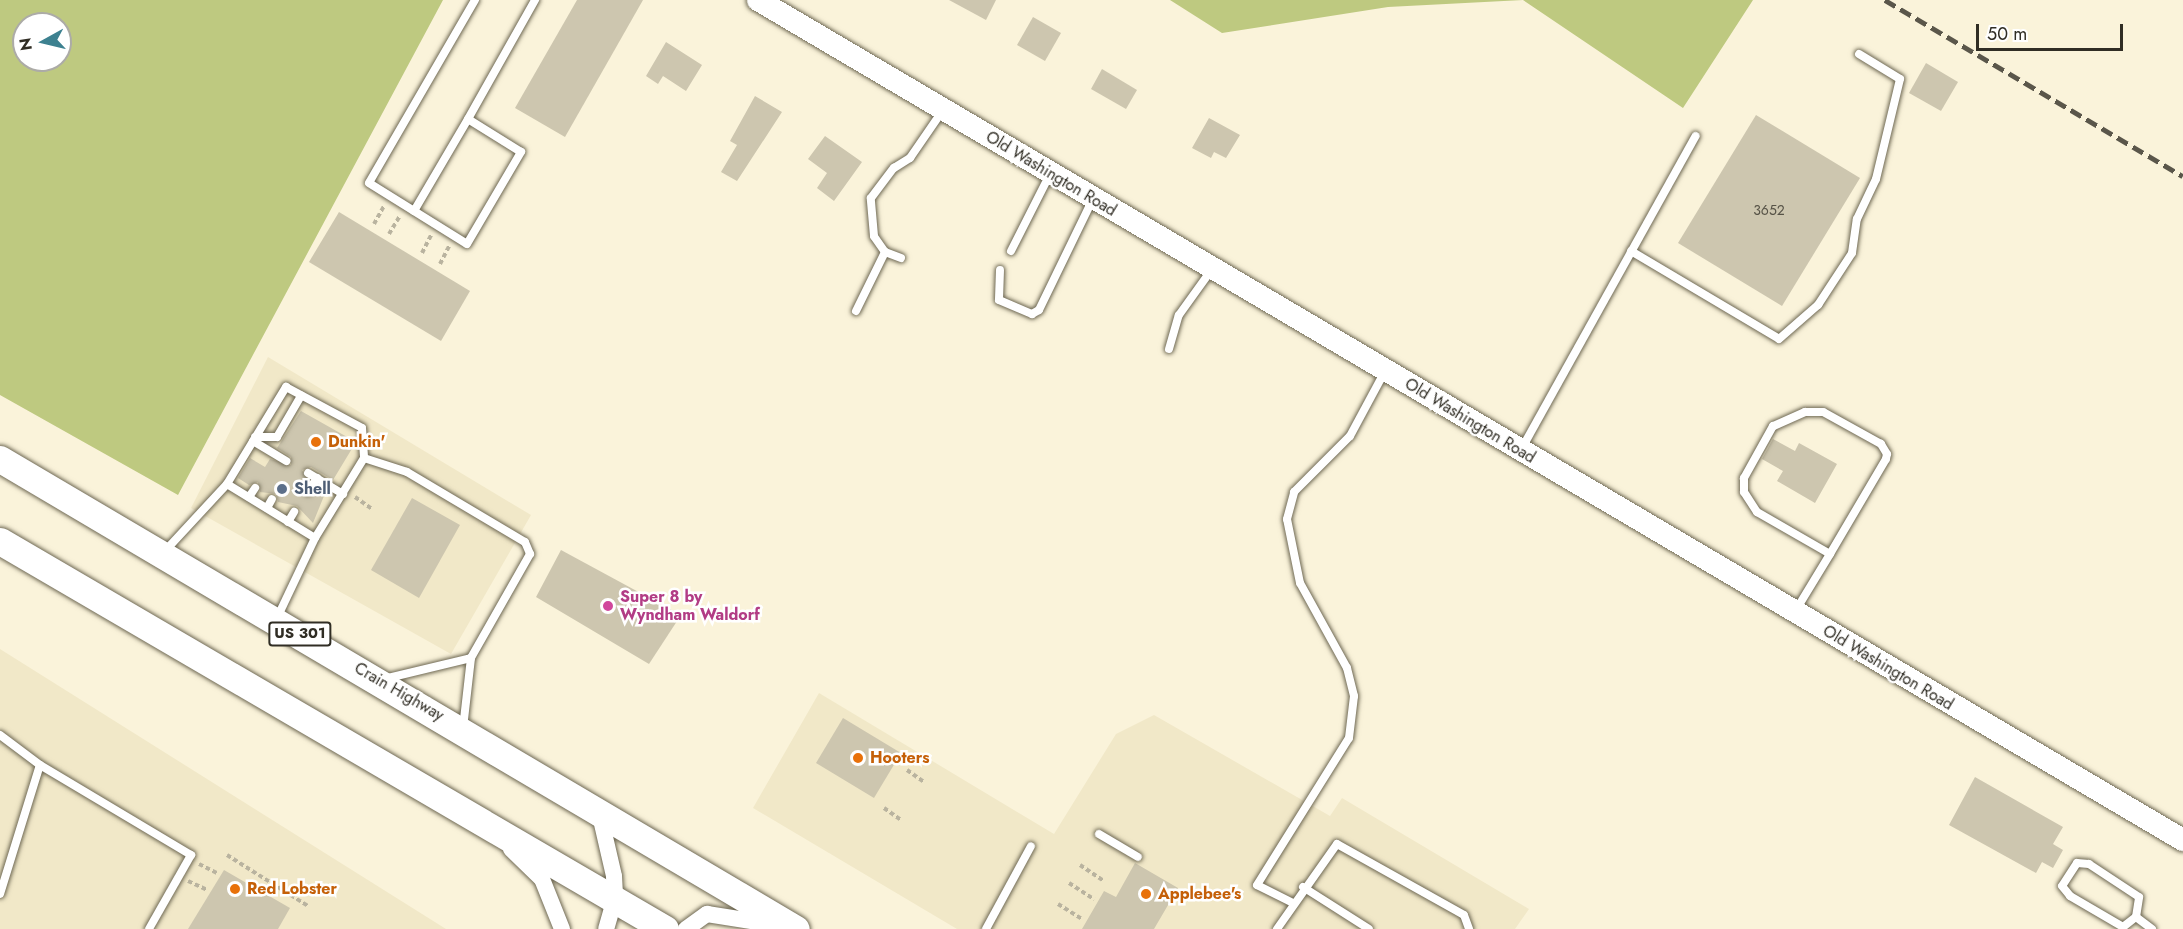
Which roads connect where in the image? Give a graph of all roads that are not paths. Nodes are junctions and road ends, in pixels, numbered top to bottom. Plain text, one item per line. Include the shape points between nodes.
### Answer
1 (475, 0) edge
2 (535, 0) edge
3 (758, 0) edge
4 (1859, 54) dead end
5 (943, 110) junction
6 (468, 119) junction
7 (1696, 136) dead end
8 (1051, 173) junction
9 (1093, 198) junction
10 (410, 209) junction
11 (1011, 251) dead end
12 (1631, 251) junction
13 (885, 252) junction
14 (901, 258) dead end
15 (1213, 269) junction
16 (1000, 270) dead end
17 (856, 311) dead end
18 (1169, 349) dead end
19 (1385, 371) junction
20 (301, 396) junction
21 (254, 439) junction
22 (1521, 451) junction
23 (364, 458) junction
24 (0, 459) edge
25 (286, 460) dead end
26 (308, 472) dead end
27 (317, 478) junction
28 (227, 484) junction
29 (255, 488) dead end
30 (309, 491) dead end
31 (343, 494) junction
32 (249, 497) junction
33 (273, 499) dead end
34 (267, 508) junction
35 (294, 512) dead end
36 (288, 522) junction
37 (315, 538) junction
38 (0, 541) edge
39 (163, 554) junction
40 (1830, 554) junction
41 (1795, 613) junction
42 (276, 620) junction
43 (471, 658) junction
44 (378, 679) junction
45 (463, 728) junction
46 (0, 735) edge
47 (40, 765) junction
48 (599, 810) junction
49 (486, 825) junction
50 (1099, 834) dead end
51 (2183, 840) edge
52 (1031, 846) dead end
53 (1138, 857) dead end
54 (1303, 886) junction
55 (0, 894) edge
56 (615, 898) junction
57 (1293, 903) junction
58 (2136, 917) junction
59 (149, 929) edge
60 (562, 929) edge
61 (606, 929) edge
62 (665, 929) edge
63 (686, 929) edge
64 (786, 929) edge
65 (796, 929) edge
66 (986, 929) edge
67 (1277, 929) edge
68 (1369, 929) edge
69 (1469, 929) edge
70 (2152, 929) edge

1 - 10 lane via 369,183
2 - 6 lane
3 - 5 main road, Old Washington Road
4 - 12 lane via 1900,80 1876,178 1857,219 1852,253 1818,305 1787,333 1779,339
5 - 8 main road, Old Washington Road
5 - 13 lane via 910,158 894,168 871,198 874,236
6 - 10 lane
6 - 10 lane via 521,152 467,244
7 - 12 lane
8 - 9 main road, Old Washington Road
8 - 11 lane
9 - 15 main road, Old Washington Road
9 - 16 lane via 1039,310 1017,310 999,300
12 - 22 lane
13 - 14 lane
13 - 17 lane
15 - 18 lane via 1179,315
15 - 19 main road, Old Washington Road
19 - 22 main road, Old Washington Road
19 - 57 lane via 1359,424 1305,476 1288,511 1288,546 1300,583 1347,668 1354,696 1349,738 1257,885
20 - 21 lane via 277,437
20 - 21 lane via 286,387
20 - 23 lane via 362,428
21 - 25 lane
21 - 28 lane
22 - 41 main road, Old Washington Road
23 - 31 lane
23 - 43 lane via 407,472 529,548
24 - 39 highway, Crain Highway / US 301
26 - 27 lane
27 - 30 lane
27 - 31 lane
28 - 32 lane
28 - 39 lane
29 - 32 lane
31 - 37 lane
32 - 34 lane
33 - 34 lane
34 - 36 lane
35 - 36 lane
36 - 37 lane
37 - 42 lane
38 - 49 highway
39 - 42 highway, Crain Highway / US 301
40 - 40 lane via 1887,454 1881,444 1822,412 1805,412 1773,426 1744,478 1744,492 1757,512
40 - 41 lane
41 - 51 main road, Old Washington Road
42 - 44 highway, Crain Highway / US 301
43 - 44 lane via 418,675
43 - 45 lane
44 - 45 highway, Crain Highway / US 301
45 - 48 highway, Crain Highway / US 301
46 - 47 lane
47 - 55 lane
47 - 59 lane via 191,855
48 - 56 street
48 - 65 highway, Crain Highway / US 301
49 - 56 highway
49 - 60 street via 542,879
50 - 53 lane
52 - 66 lane
54 - 57 lane
54 - 68 lane
54 - 69 lane via 1337,844 1464,915
56 - 61 street
56 - 62 highway
57 - 67 lane
58 - 58 lane via 2123,927 2070,896 2062,886 2076,863 2089,864 2139,897
58 - 70 lane
63 - 64 street via 707,914 747,917

